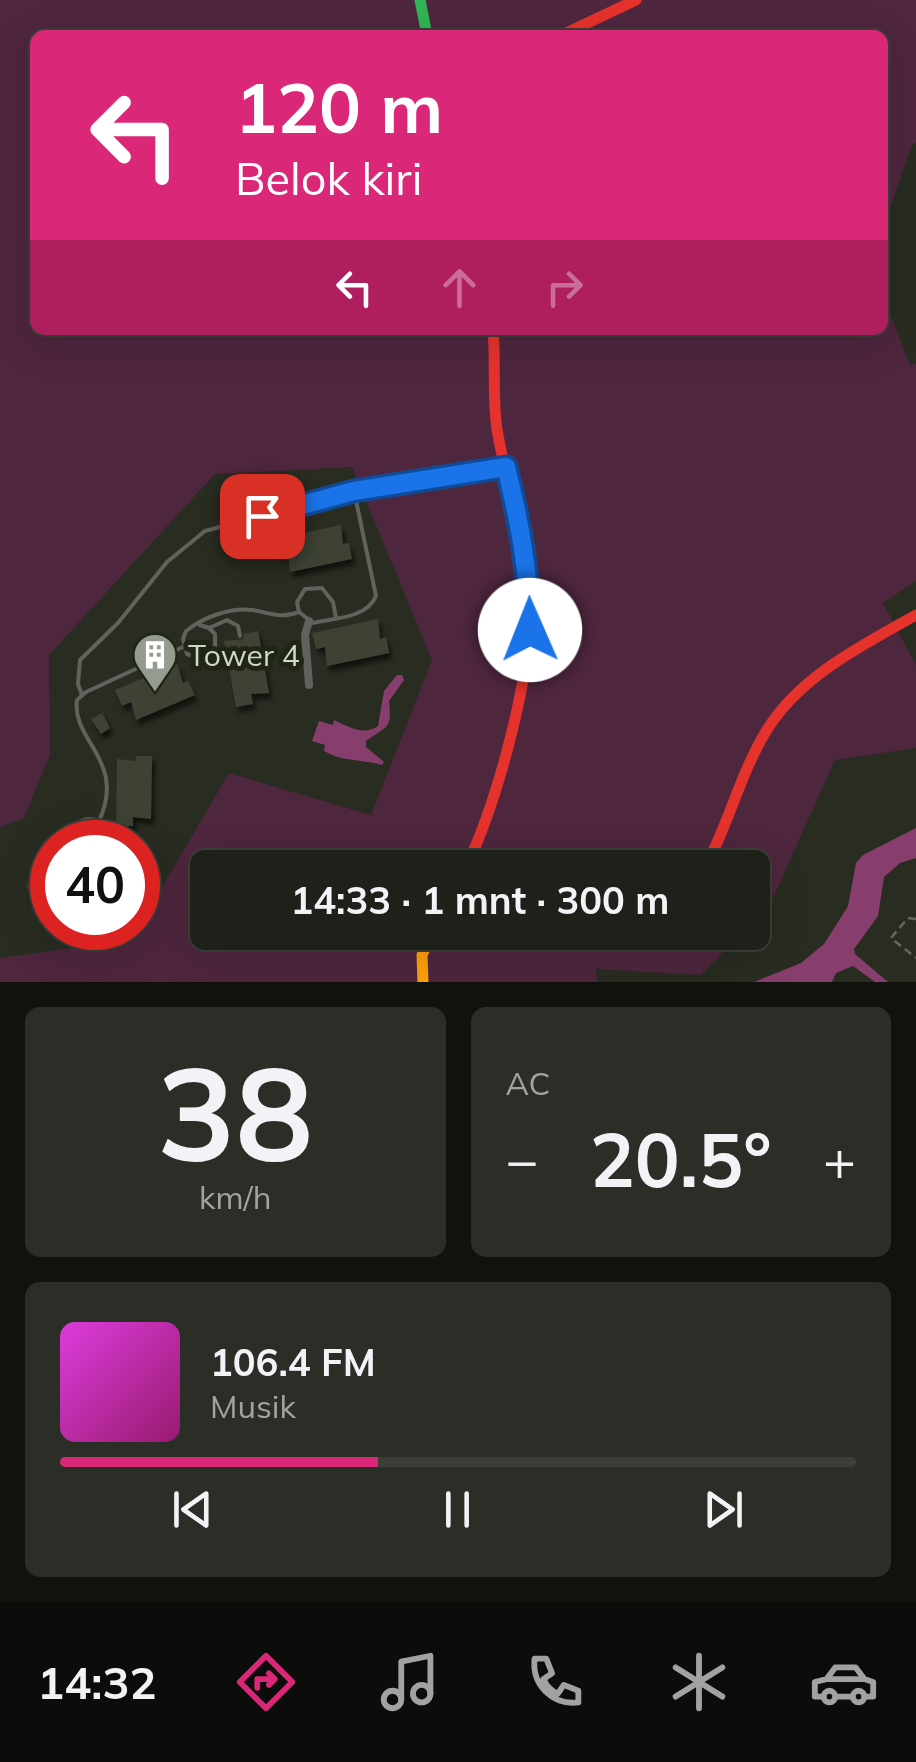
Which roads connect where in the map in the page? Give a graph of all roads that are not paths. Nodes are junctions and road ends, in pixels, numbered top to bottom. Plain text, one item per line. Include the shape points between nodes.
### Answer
1 (420, 0) edge
2 (636, 0) edge
3 (426, 30) edge
4 (573, 30) edge
5 (493, 335) edge
6 (506, 467) junction
7 (354, 491) junction
8 (299, 612) junction
9 (916, 615) edge
10 (336, 618) junction
11 (309, 621) junction
12 (200, 624) junction
13 (209, 628) junction
14 (240, 636) dead end
15 (183, 647) junction
16 (310, 685) dead end
17 (82, 696) junction
18 (99, 820) edge
19 (472, 850) edge
20 (713, 850) edge
21 (425, 950) edge
22 (423, 982) edge

1 - 3 street
2 - 4 street
5 - 6 street via 497,428
6 - 7 street
6 - 19 street via 529,576 526,674
7 - 10 lane via 376,596 370,608
7 - 17 lane via 206,531 184,546 80,660
8 - 10 lane via 300,594 315,586 328,593
8 - 11 lane
8 - 12 lane via 249,610 208,616
9 - 20 street via 834,665 786,704 764,735
10 - 11 lane
11 - 16 street
12 - 13 lane
12 - 15 lane via 186,631
13 - 14 lane via 228,620
13 - 15 lane via 217,642 210,656 194,658
15 - 17 lane
17 - 18 lane via 78,721 105,768
21 - 22 street

